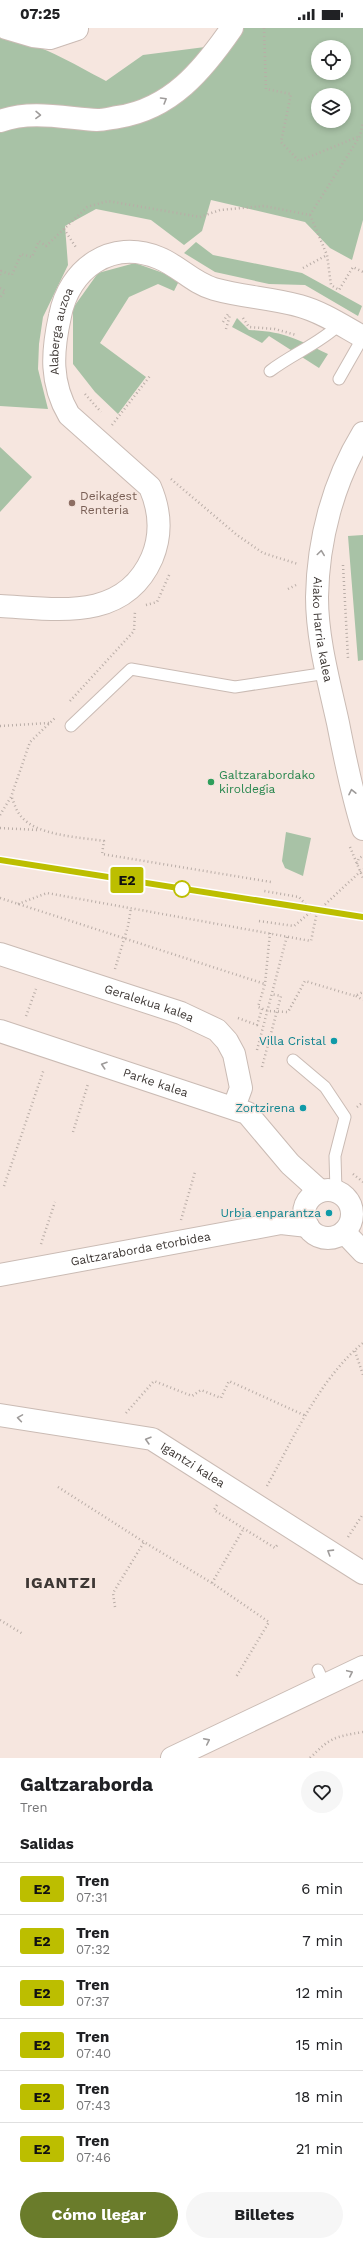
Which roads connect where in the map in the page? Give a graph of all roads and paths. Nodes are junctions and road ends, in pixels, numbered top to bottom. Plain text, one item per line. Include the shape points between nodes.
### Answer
1 (6, 28) edge
2 (45, 28) edge
3 (232, 28) edge
4 (264, 28) edge
5 (78, 29) edge
6 (0, 121) edge
7 (363, 122) edge
8 (360, 136) junction
9 (310, 215) junction
10 (327, 255) junction
11 (303, 268) dead end
12 (363, 272) edge
13 (0, 275) edge
14 (0, 288) edge
15 (0, 298) edge
16 (231, 310) dead end
17 (340, 324) junction
18 (226, 329) dead end
19 (363, 337) edge
20 (270, 371) dead end
21 (150, 376) dead end
22 (339, 379) dead end
23 (111, 426) dead end
24 (363, 433) edge
25 (237, 535) dead end
26 (343, 562) dead end
27 (299, 564) dead end
28 (172, 567) dead end
29 (296, 585) dead end
30 (288, 589) dead end
31 (157, 602) dead end
32 (0, 606) edge
33 (136, 607) dead end
34 (348, 664) dead end
35 (327, 673) junction
36 (66, 706) dead end
37 (61, 711) dead end
38 (50, 723) junction
39 (0, 726) edge
40 (71, 726) joint
41 (11, 797) junction
42 (0, 815) edge
43 (0, 828) edge
44 (363, 829) edge
45 (39, 830) junction
46 (363, 856) edge
47 (361, 870) edge
48 (363, 878) edge
49 (271, 882) dead end
50 (264, 891) dead end
51 (0, 898) edge
52 (18, 904) junction
53 (130, 908) junction
54 (312, 911) junction
55 (317, 912) junction
56 (259, 920) dead end
57 (270, 933) junction
58 (287, 936) junction
59 (125, 939) junction
60 (0, 954) edge
61 (115, 971) dead end
62 (38, 982) dead end
63 (265, 984) junction
64 (363, 992) edge
65 (271, 994) junction
66 (355, 996) junction
67 (363, 1000) edge
68 (268, 1010) junction
69 (26, 1017) dead end
70 (0, 1031) edge
71 (255, 1056) dead end
72 (293, 1060) dead end
73 (46, 1064) dead end
74 (257, 1066) dead end
75 (89, 1079) dead end
76 (234, 1107) junction
77 (73, 1132) dead end
78 (195, 1172) dead end
79 (4, 1186) dead end
80 (55, 1202) dead end
81 (335, 1209) edge
82 (178, 1227) dead end
83 (40, 1248) dead end
84 (363, 1252) edge
85 (0, 1275) edge
86 (363, 1343) edge
87 (354, 1350) junction
88 (363, 1375) edge
89 (0, 1415) edge
90 (306, 1416) junction
91 (108, 1432) junction
92 (58, 1487) dead end
93 (256, 1505) junction
94 (363, 1514) edge
95 (244, 1528) dead end
96 (144, 1542) junction
97 (336, 1556) junction
98 (363, 1573) edge
99 (212, 1583) junction
100 (115, 1607) dead end
101 (0, 1620) edge
102 (23, 1634) dead end
103 (363, 1667) edge
104 (236, 1677) dead end
105 (363, 1732) edge
106 (172, 1758) edge
107 (310, 1758) edge

1 - 5 street via 50,38
2 - 5 street
6 -> 3 street via 33,115 98,120 134,114 165,101 188,83 210,60
4 - 8 path via 266,89 291,94 281,142 299,161
7 - 8 path
8 - 9 path
9 - 10 path
9 - 13 path via 264,206 220,210 200,217 108,201 87,208 46,246 39,241 32,257 21,254 12,275 2,271
10 - 11 path
10 - 12 path via 331,285 339,290 353,267
14 - 15 path via 5,291
16 - 18 path
17 - 19 street, Alaberga auzoa
17 - 20 lane via 325,338 300,350
17 - 32 street, Alaberga auzoa via 302,306 212,288 193,280 158,257 141,253 120,252 88,265 77,276 60,313 54,361 56,386 69,416 150,487 159,518 159,535 155,551 147,569 134,586 99,606 71,610
19 - 22 lane
21 - 23 path
35 -> 24 street, Aiako Harria kalea via 317,598 320,553 341,476
25 - 27 path via 263,553
26 - 34 path
28 - 31 path via 167,584
29 - 30 path
33 - 36 path via 134,631
35 - 40 lane via 235,687 131,669
44 -> 35 street, Aiako Harria kalea
37 - 38 path
38 - 39 path
38 - 40 path
38 - 41 path via 30,742
41 - 42 path
41 - 45 path via 20,815
43 - 45 path
45 - 49 path via 104,841 102,854
46 - 47 path via 357,864
47 - 48 path
47 - 55 path
50 - 54 path via 299,897
51 - 52 path
52 - 53 path via 47,893
52 - 59 path
53 - 57 path
53 - 59 path
54 - 55 path
54 - 56 path via 294,926
55 - 58 path via 311,941
57 - 58 path
57 - 63 path
58 - 65 path
59 - 61 path
59 - 63 path
60 - 76 street, Geralekua kalea via 181,1013 217,1030 234,1054 241,1088
62 - 69 path
63 - 68 path via 258,1007
64 - 66 path
65 - 68 path
65 - 74 path, bridge via 281,996 262,1067
66 - 67 path
66 - 68 path via 305,980 288,1012
68 - 71 path
76 -> 70 street, Parke kalea
72 - 81 lane via 325,1087 345,1117 335,1156
73 - 79 path
75 - 77 path
76 - 81 street, Parke kalea via 247,1113 290,1164
78 - 82 path
80 - 83 path
81 - 84 street, Parke kalea
81 - 85 street, Galtzaraborda etorbidea via 281,1223
86 - 87 path
87 - 88 path
87 - 90 path via 318,1394
91 -> 89 street, Igantzi kalea
90 - 91 path via 229,1381 221,1398 201,1390 192,1396 154,1381
90 - 93 path
93 -> 91 street, Igantzi kalea via 152,1439
92 - 96 path
97 -> 93 street, Igantzi kalea
94 - 97 path
95 - 99 path
96 - 99 path
96 - 100 path via 113,1593
97 - 98 street, Igantzi kalea
99 - 104 path via 269,1622
101 - 102 path
106 -> 103 street via 322,1678
105 - 107 path via 337,1736

